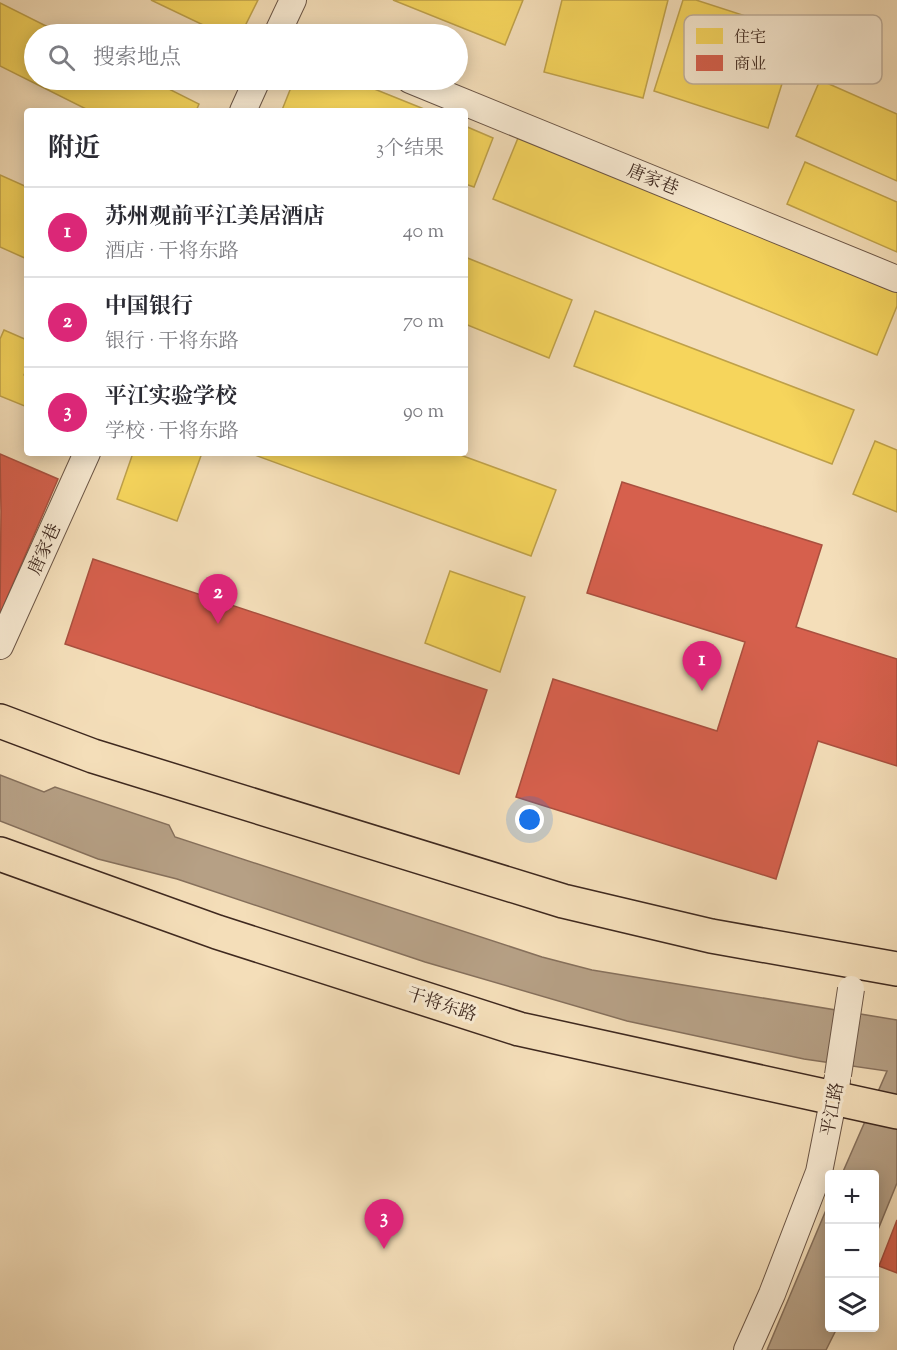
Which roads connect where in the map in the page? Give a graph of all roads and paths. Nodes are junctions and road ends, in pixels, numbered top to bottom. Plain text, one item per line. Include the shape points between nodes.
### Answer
1 (293, 0) edge
2 (288, 24) edge
3 (252, 90) edge
4 (434, 90) edge
5 (244, 108) edge
6 (897, 279) edge
7 (86, 456) edge
8 (0, 646) edge
9 (0, 721) edge
10 (0, 854) edge
11 (897, 969) edge
12 (854, 976) junction
13 (842, 1092) junction
14 (897, 1112) edge
15 (747, 1350) edge

1 - 2 street
3 - 5 street
4 - 6 street, 唐家巷
7 - 8 street, 唐家巷
9 - 12 main road via 126,767 563,901 711,936
10 - 13 main road, 干将东路 via 217,932 519,1029
11 - 12 main road
12 - 13 street, 平江路, bridge
13 - 14 main road, 干将东路
13 - 15 street, 平江路 via 819,1172

